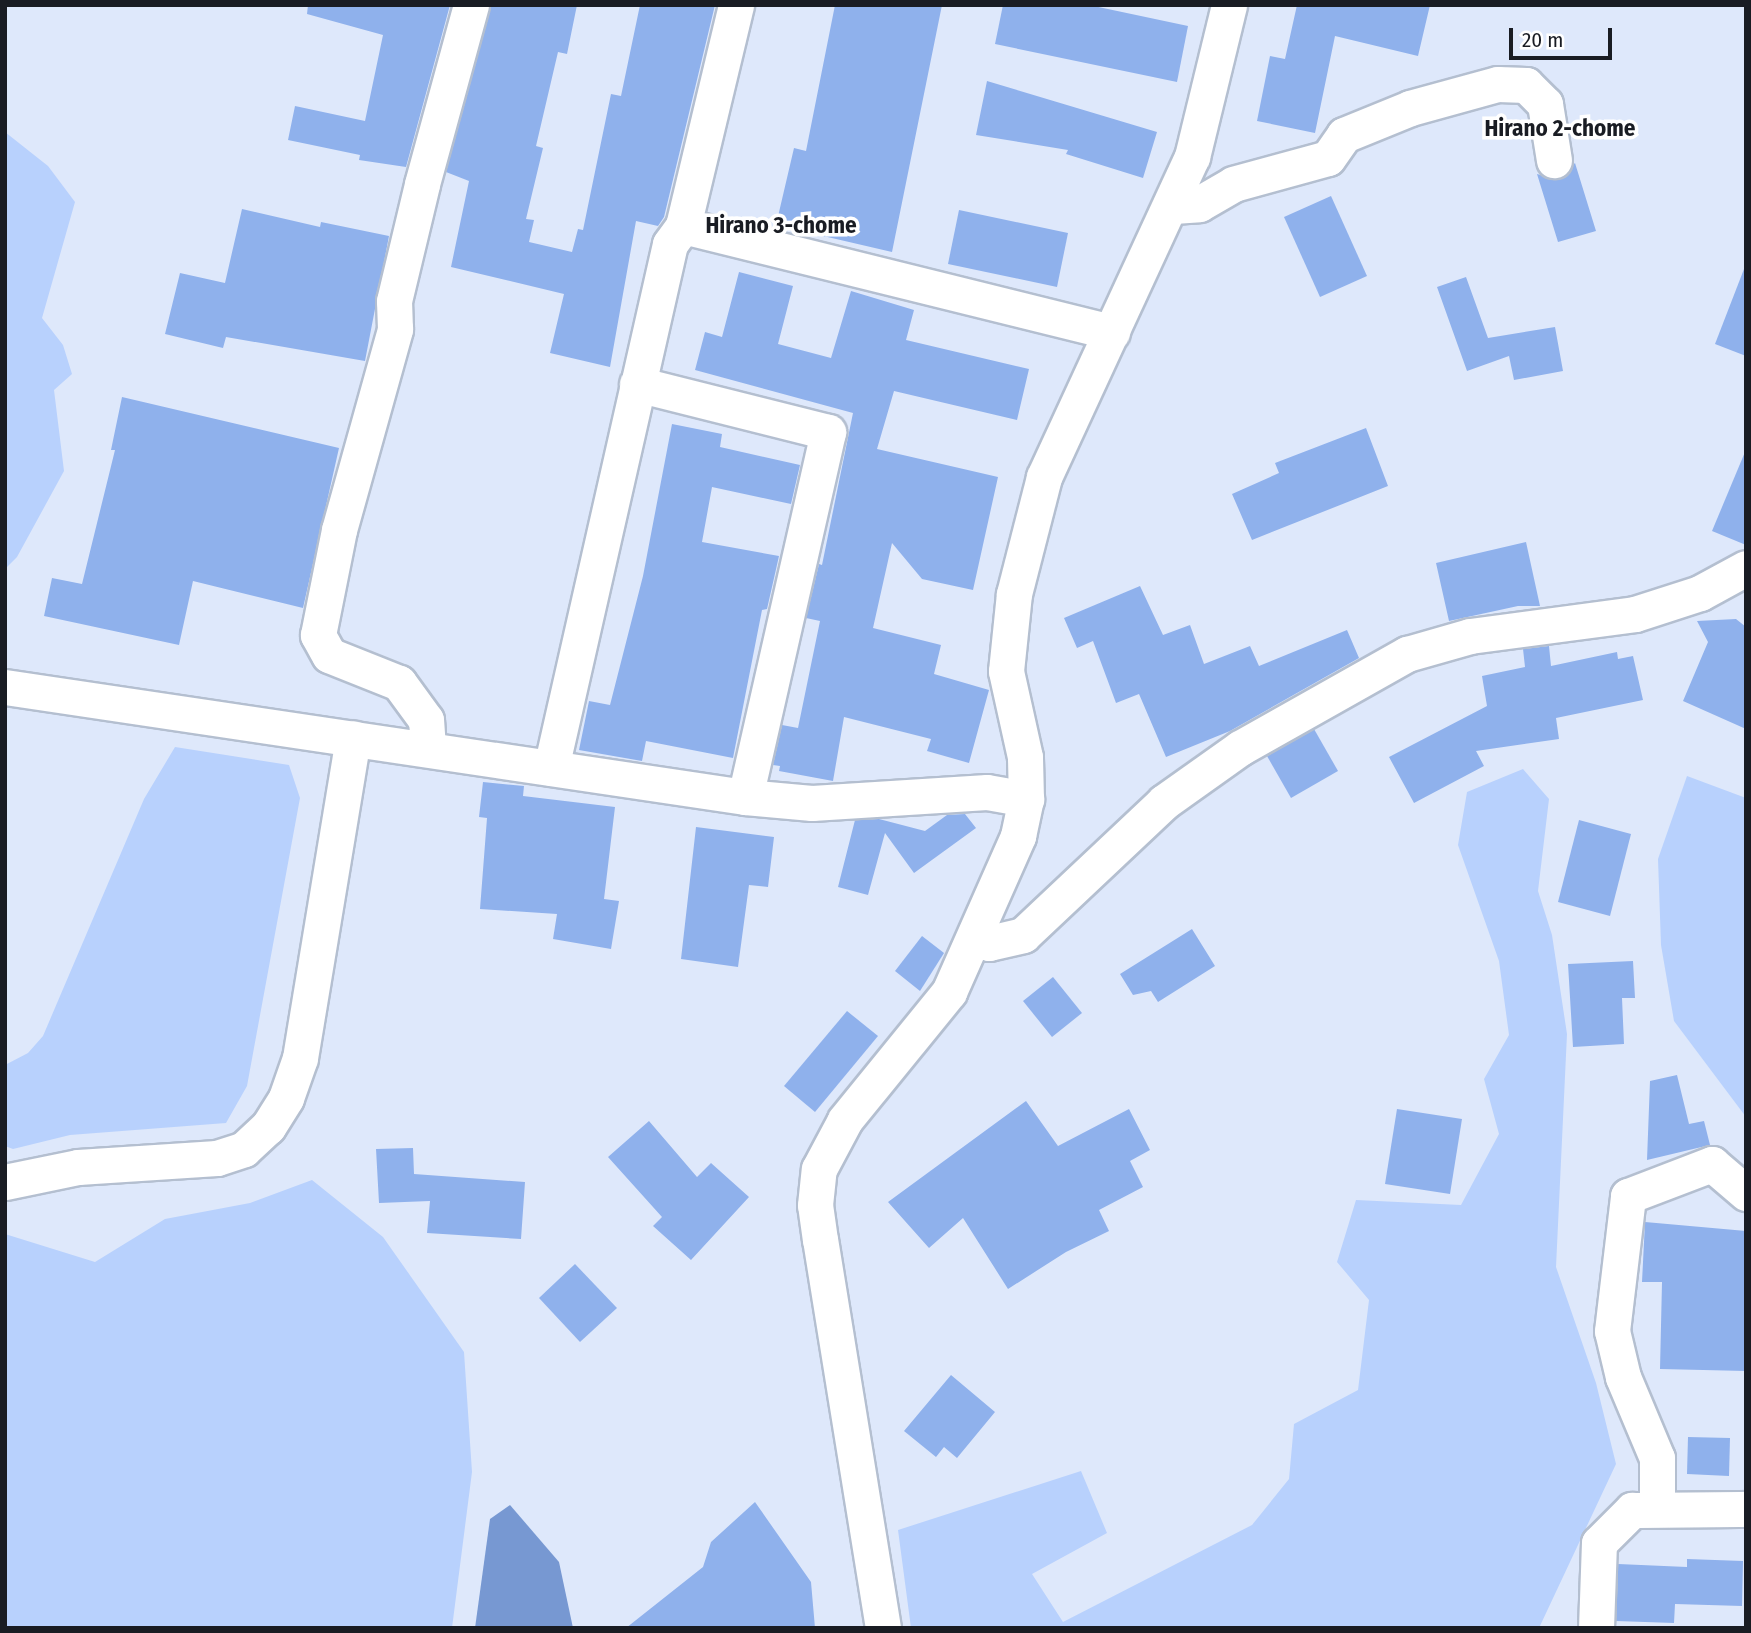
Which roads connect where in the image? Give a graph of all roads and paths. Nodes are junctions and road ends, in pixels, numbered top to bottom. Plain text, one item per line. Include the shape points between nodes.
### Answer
1 (471, 5) edge
2 (736, 5) edge
3 (1229, 5) edge
4 (1554, 160) dead end
5 (1173, 206) junction
6 (683, 226) junction
7 (1112, 332) junction
8 (637, 384) junction
9 (1746, 569) edge
10 (5, 687) edge
11 (353, 738) junction
12 (428, 748) junction
13 (551, 768) junction
14 (746, 797) junction
15 (1026, 799) junction
16 (977, 938) junction
17 (5, 1182) edge
18 (1746, 1194) edge
19 (1657, 1508) junction
20 (1746, 1508) edge
21 (883, 1628) edge
22 (1596, 1628) edge

1 - 12 street via 422,184 394,301 395,329 339,530 318,635 329,655 399,683 426,720
2 - 6 street
3 - 5 street via 1192,157
4 - 5 street via 1545,104 1526,85 1498,84 1410,108 1344,135 1328,158 1233,184 1199,204
5 - 7 street
6 - 7 street
6 - 8 street via 670,244
7 - 15 street via 1044,477 1007,628 1006,671 1025,757
8 - 13 street
8 - 14 street via 828,432
9 - 16 street via 1700,593 1635,614 1469,636 1407,654 1251,741 1164,802 1023,935 989,943
10 - 11 street
11 - 12 street
11 - 17 street via 300,1058 286,1098 268,1127 244,1149 217,1158 78,1167
12 - 13 street
13 - 14 street
14 - 15 street via 824,803 986,792
15 - 16 street via 1018,836
16 - 21 street via 949,992 845,1120 819,1170 817,1216
18 - 19 street via 1712,1164 1628,1196 1612,1331 1623,1377 1657,1458
19 - 20 street
19 - 22 street via 1632,1510 1600,1543

